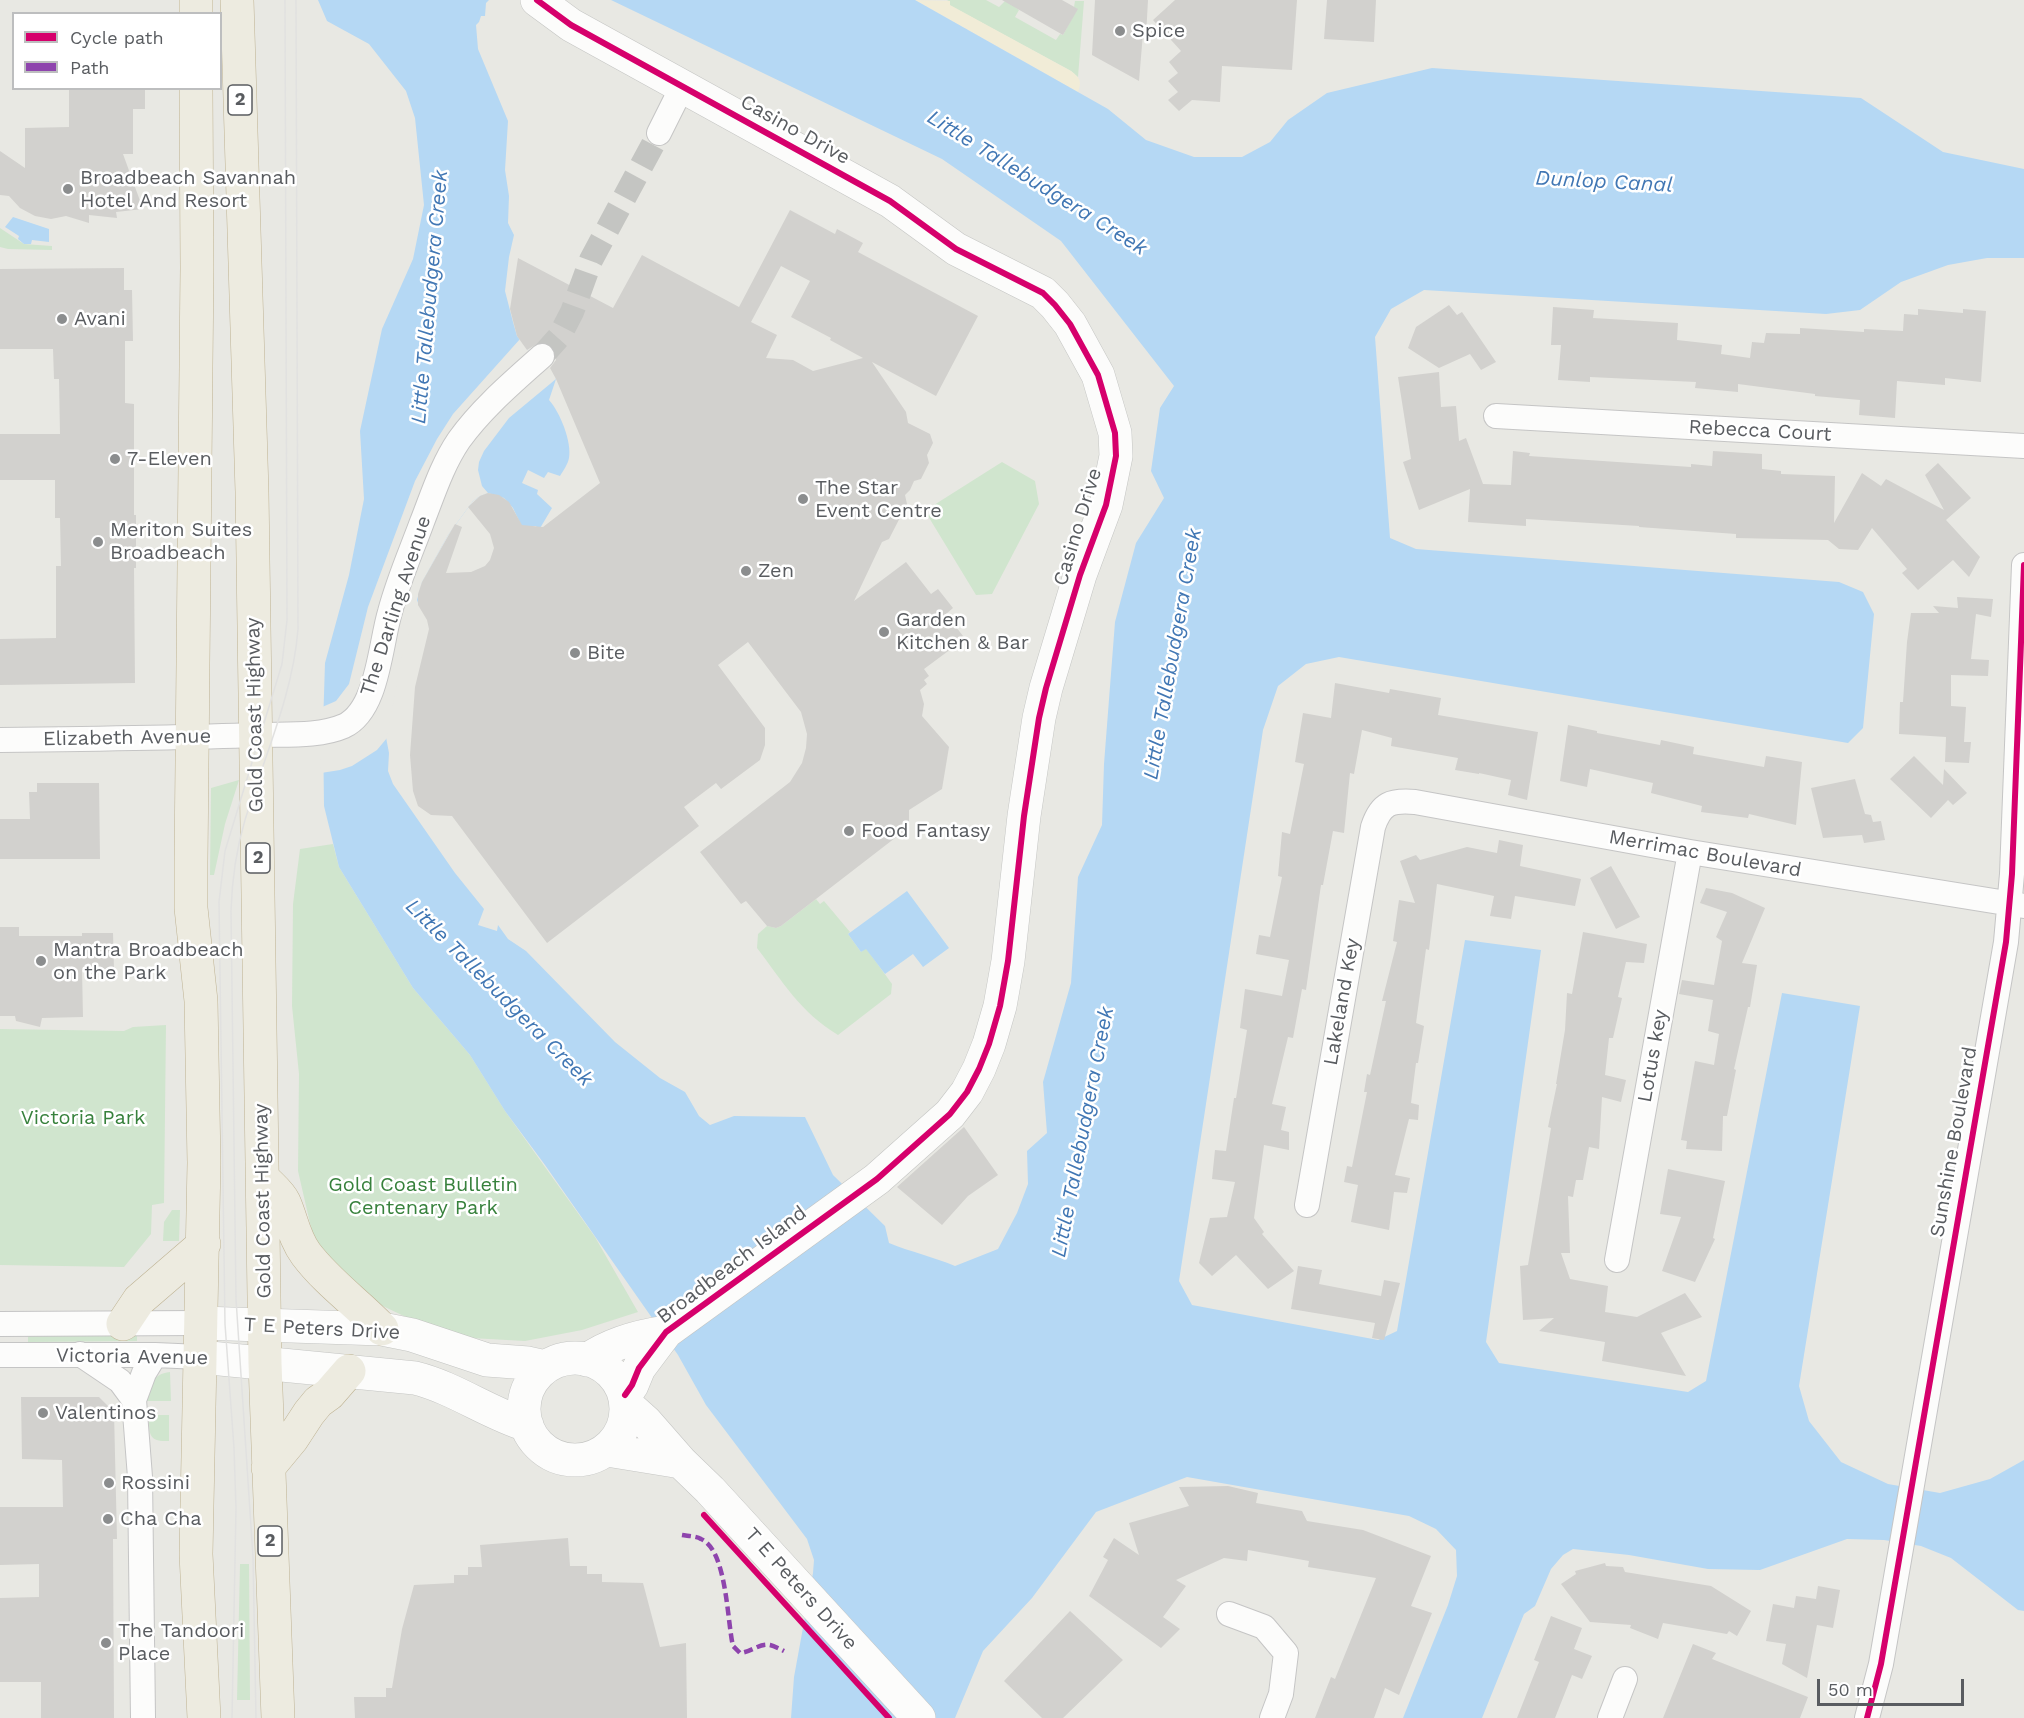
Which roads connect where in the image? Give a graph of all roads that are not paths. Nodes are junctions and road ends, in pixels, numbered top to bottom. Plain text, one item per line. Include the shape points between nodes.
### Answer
1 (237, 0) edge
2 (537, 0) edge
3 (682, 87) junction
4 (196, 90) edge
5 (659, 133) tunnel mouth
6 (542, 356) tunnel mouth
7 (1496, 416) dead end
8 (2024, 446) edge
9 (2024, 565) edge
10 (255, 735) junction
11 (191, 738) junction
12 (0, 740) edge
13 (1387, 804) joint
14 (1690, 852) junction
15 (2017, 905) edge
16 (263, 1178) junction
17 (877, 1179) joint
18 (1307, 1205) dead end
19 (204, 1244) junction
20 (1617, 1260) dead end
21 (201, 1323) junction
22 (0, 1324) edge
23 (123, 1324) junction
24 (264, 1325) junction
25 (382, 1329) junction
26 (666, 1332) junction
27 (80, 1354) junction
28 (0, 1355) edge
29 (156, 1355) junction
30 (200, 1357) junction
31 (587, 1360) junction
32 (265, 1363) junction
33 (546, 1367) junction
34 (349, 1371) junction
35 (134, 1400) junction
36 (626, 1400) junction
37 (526, 1425) junction
38 (607, 1450) junction
39 (681, 1462) junction
40 (267, 1468) junction
41 (1229, 1614) dead end
42 (1625, 1679) dead end
43 (1872, 1717) edge
44 (142, 1718) edge
45 (204, 1718) edge
46 (278, 1718) edge
47 (919, 1718) edge
48 (1272, 1718) edge
49 (1610, 1718) edge

1 - 10 highway, Gold Coast Highway / 2
2 - 3 street, Casino Drive via 571,25
3 - 5 street
3 - 17 street, Casino Drive via 890,201 956,249 1043,294 1070,324 1098,375 1115,433 1116,456 1108,496 1080,575 1039,718 1008,961 989,1044 967,1092 950,1114
4 - 11 highway
6 - 10 street, The Darling Avenue via 482,411 441,474 390,612 370,695 362,709 346,725 320,732
7 - 8 street, Rebecca Court
9 - 15 street, Sunshine Boulevard
10 - 11 street, Elizabeth Avenue
10 - 16 highway, Gold Coast Highway / 2
11 - 12 street, Elizabeth Avenue
11 - 19 highway via 191,887 201,1001
13 - 14 street, Merrimac Boulevard via 1415,802
13 - 18 street, Lakeland Key via 1377,814 1373,827
14 - 15 street, Merrimac Boulevard
14 - 20 street, Lotus key
15 - 43 street, Sunshine Boulevard via 2006,942
16 - 24 highway, Gold Coast Highway / 2
16 - 25 highway via 283,1200 304,1251 343,1295
17 - 26 street, Broadbeach Island
19 - 21 highway
19 - 23 highway via 139,1300
21 - 23 street, Victoria Avenue
21 - 24 street, T E Peters Drive
21 - 30 highway
22 - 23 street, Victoria Avenue
24 - 25 street, T E Peters Drive
24 - 32 highway, Gold Coast Highway / 2
25 - 33 street, T E Peters Drive via 488,1360
26 - 31 street, Broadbeach Island via 603,1348
26 - 36 street, Broadbeach Island via 639,1368
27 - 28 street, Victoria Avenue
27 - 29 street, Victoria Avenue
27 - 35 street via 120,1381
29 - 30 street, Victoria Avenue
29 - 35 street
30 - 32 street, Victoria Avenue
30 - 45 highway via 196,1554
31 - 33 street via 573,1358
31 - 36 street via 611,1372
32 - 34 street, T E Peters Drive
32 - 40 highway, Gold Coast Highway / 2
33 - 37 street via 527,1393
34 - 37 street, T E Peters Drive via 431,1382
34 - 40 highway via 318,1402
35 - 44 street via 140,1478
36 - 38 street via 625,1422
36 - 39 street, T E Peters Drive
37 - 38 street via 533,1439 557,1457 591,1458
38 - 39 street
39 - 47 street, T E Peters Drive
40 - 46 highway, Gold Coast Highway / 2
41 - 48 street via 1264,1627 1286,1653 1281,1694
42 - 49 street

